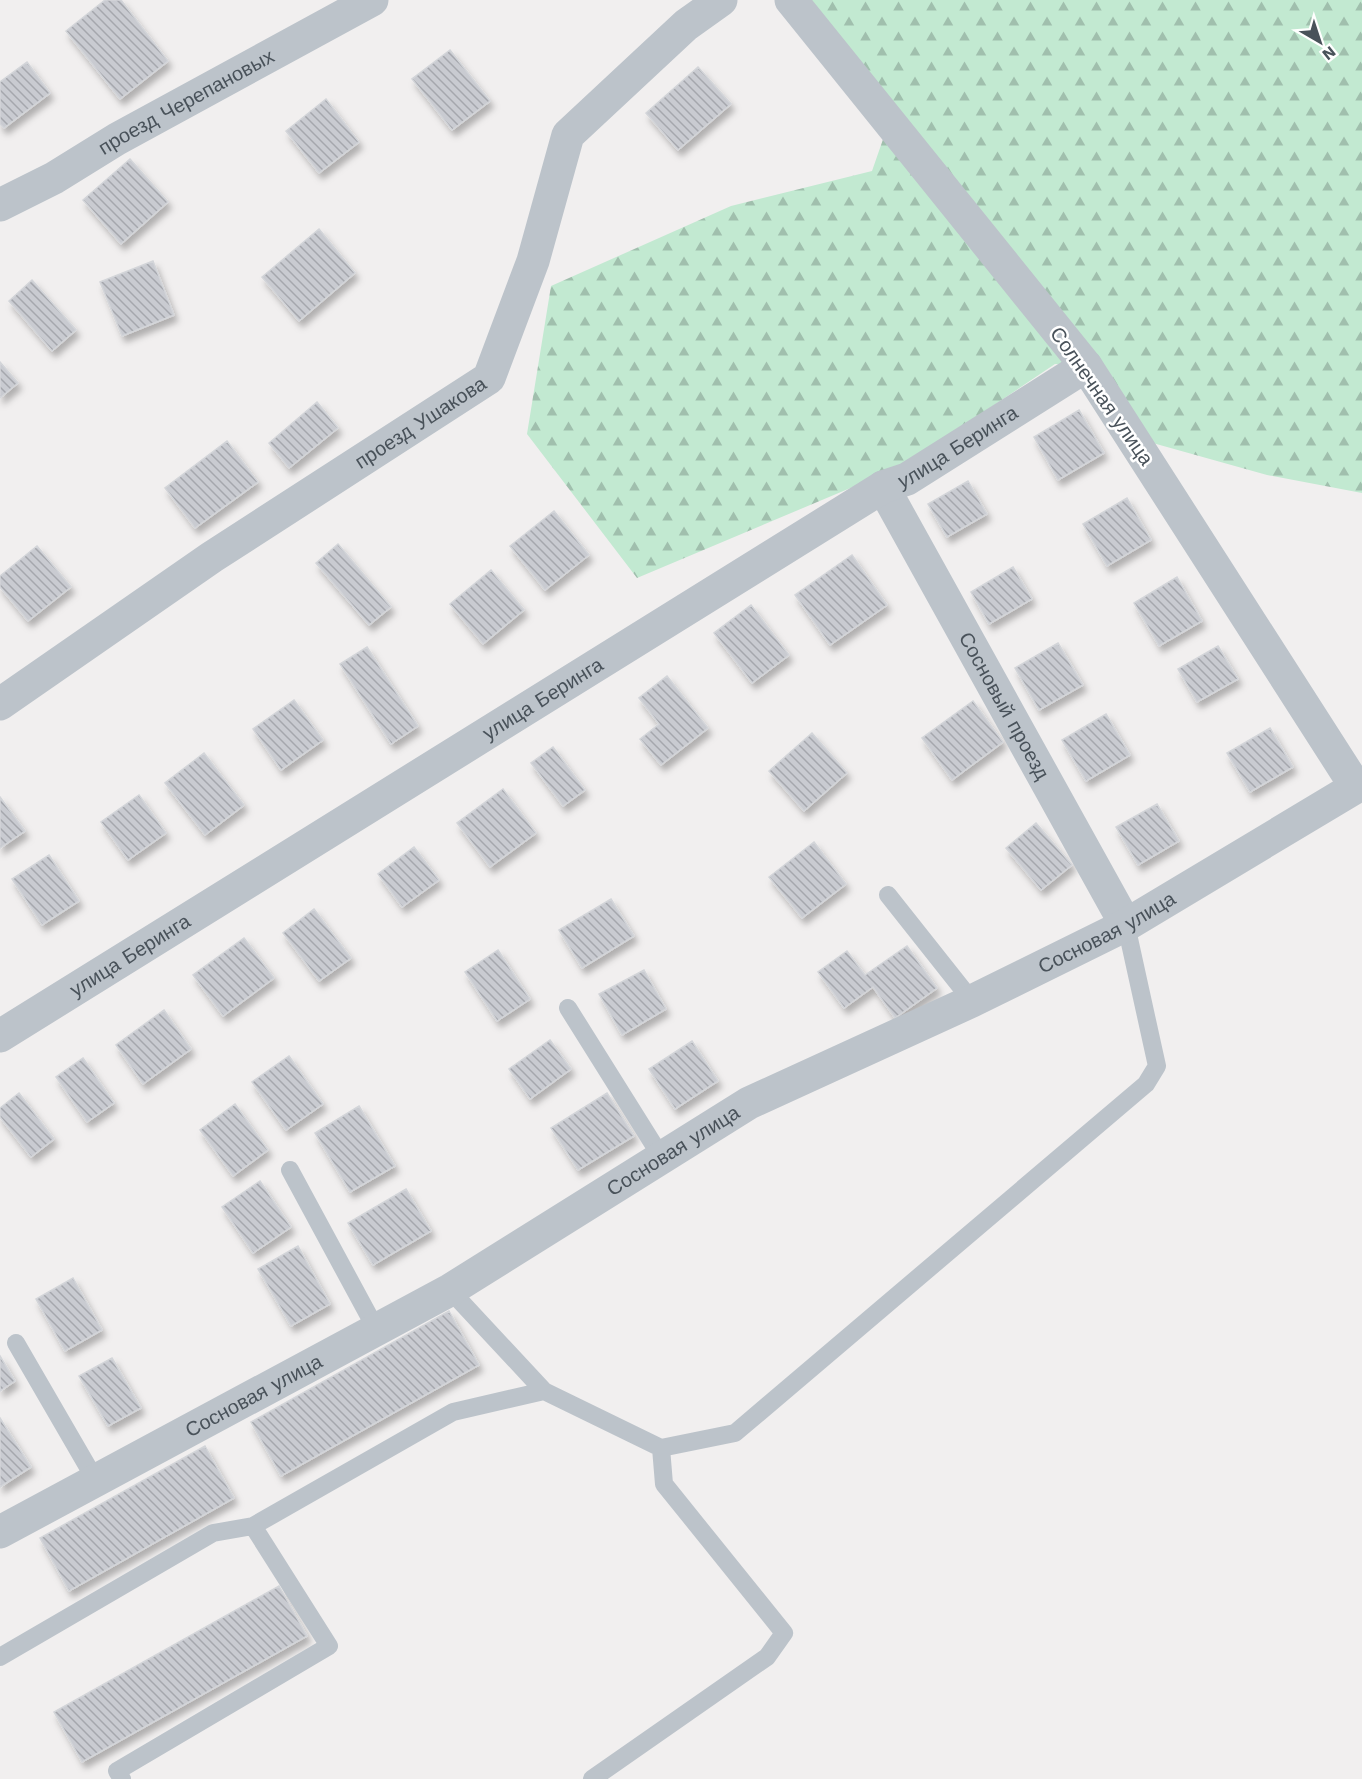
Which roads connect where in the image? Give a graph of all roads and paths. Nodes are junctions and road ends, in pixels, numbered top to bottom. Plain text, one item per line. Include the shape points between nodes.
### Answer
1 (372, 0) edge
2 (721, 0) edge
3 (791, 0) edge
4 (0, 205) edge
5 (1086, 366) junction
6 (883, 487) junction
7 (0, 704) edge
8 (1359, 789) edge
9 (888, 895) dead end
10 (1126, 925) junction
11 (972, 1001) junction
12 (568, 1008) dead end
13 (0, 1036) edge
14 (662, 1158) junction
15 (290, 1170) dead end
16 (450, 1290) junction
17 (376, 1329) junction
18 (16, 1343) dead end
19 (544, 1391) junction
20 (661, 1448) junction
21 (96, 1481) junction
22 (254, 1526) junction
23 (0, 1532) edge
24 (0, 1657) edge
25 (122, 1779) edge
26 (592, 1779) edge

1 - 4 street, проезд Черепановых
2 - 7 street, проезд Ушакова via 686,25 568,135 533,261 489,378 212,557
3 - 5 street, Солнечная улица
5 - 6 street, улица Беринга via 907,479
5 - 8 street, Солнечная улица
6 - 10 street, Сосновый проезд
6 - 13 street, улица Беринга
8 - 10 street, Сосновая улица
9 - 11 lane
10 - 11 street, Сосновая улица
10 - 20 lane via 1157,1066 1146,1084 735,1433
11 - 14 street, Сосновая улица via 749,1103
12 - 14 lane
14 - 16 street, Сосновая улица
15 - 17 lane
16 - 17 street, Сосновая улица
16 - 19 lane
17 - 21 street, Сосновая улица
18 - 21 lane
19 - 20 lane
19 - 22 lane via 453,1412
20 - 26 lane via 663,1484 784,1633 767,1657
21 - 23 street, Сосновая улица
22 - 24 lane via 213,1533
22 - 25 lane via 329,1646 117,1771

